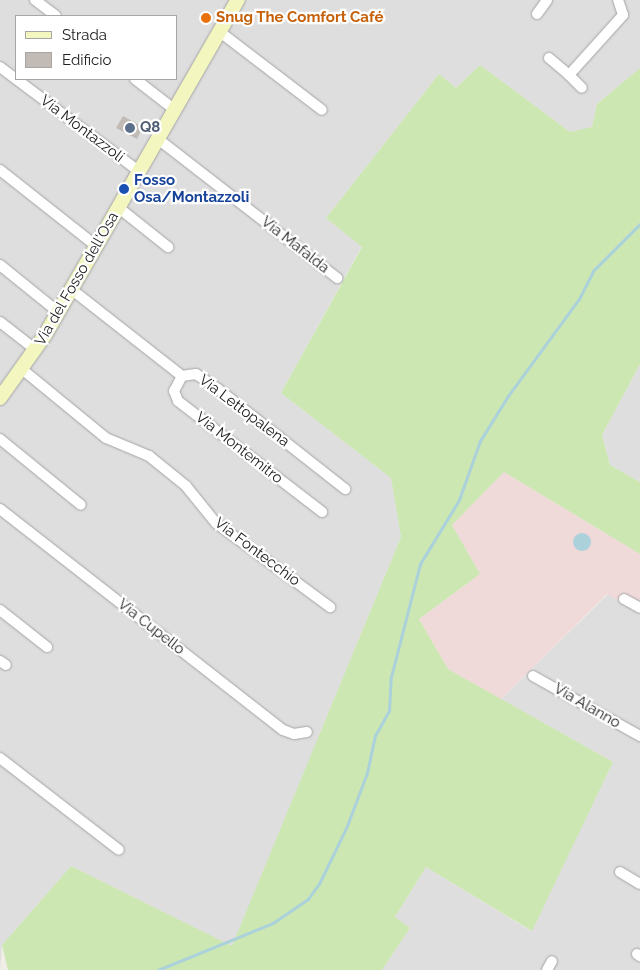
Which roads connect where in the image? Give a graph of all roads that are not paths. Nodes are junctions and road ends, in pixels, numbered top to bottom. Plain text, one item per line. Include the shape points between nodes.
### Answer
1 (35, 0) edge
2 (238, 0) edge
3 (547, 0) edge
4 (618, 0) edge
5 (537, 14) dead end
6 (55, 15) edge
7 (220, 32) junction
8 (549, 58) dead end
9 (0, 67) edge
10 (568, 76) junction
11 (15, 78) edge
12 (17, 80) edge
13 (136, 80) edge
14 (582, 88) dead end
15 (175, 110) junction
16 (322, 110) dead end
17 (158, 139) junction
18 (0, 170) edge
19 (140, 172) junction
20 (118, 208) junction
21 (95, 245) junction
22 (168, 247) dead end
23 (0, 265) edge
24 (337, 278) dead end
25 (71, 290) junction
26 (58, 312) junction
27 (0, 322) edge
28 (36, 350) junction
29 (23, 370) junction
30 (182, 376) junction
31 (0, 398) edge
32 (0, 439) edge
33 (345, 489) dead end
34 (81, 505) dead end
35 (0, 509) edge
36 (322, 512) dead end
37 (624, 599) dead end
38 (330, 607) dead end
39 (640, 608) edge
40 (0, 610) edge
41 (47, 647) dead end
42 (533, 676) dead end
43 (307, 732) dead end
44 (640, 736) edge
45 (0, 758) edge
46 (119, 850) dead end
47 (620, 872) dead end
48 (640, 884) edge

1 - 6 street
2 - 7 street, Via del Fosso dell'Osa
3 - 5 street
4 - 10 street via 623,16
7 - 15 street, Via del Fosso dell'Osa
7 - 16 street
8 - 10 street
9 - 11 street, Via Montazzoli
10 - 14 street
12 - 19 street, Via Montazzoli
13 - 15 street
15 - 17 street, Via del Fosso dell'Osa
17 - 19 street, Via del Fosso dell'Osa
17 - 24 street, Via Mafalda
18 - 21 street
19 - 20 street, Via del Fosso dell'Osa
20 - 21 street, Via del Fosso dell'Osa
20 - 22 street
21 - 25 street, Via del Fosso dell'Osa
23 - 26 street
25 - 26 street, Via del Fosso dell'Osa
25 - 30 street, Via Lettopalena
26 - 28 street, Via del Fosso dell'Osa
27 - 28 street
28 - 29 street, Via del Fosso dell'Osa
29 - 31 street, Via del Fosso dell'Osa
29 - 38 street, Via Fontecchio via 106,438 149,456 186,486 216,523
30 - 33 street, Via Lettopalena via 193,373 210,384
30 - 36 street, Via Montemitro via 174,391 178,401
32 - 34 street
35 - 43 street, Via Cupello via 283,730 291,734
37 - 39 street
40 - 41 street
42 - 44 street, Via Alanno
45 - 46 street
47 - 48 street

